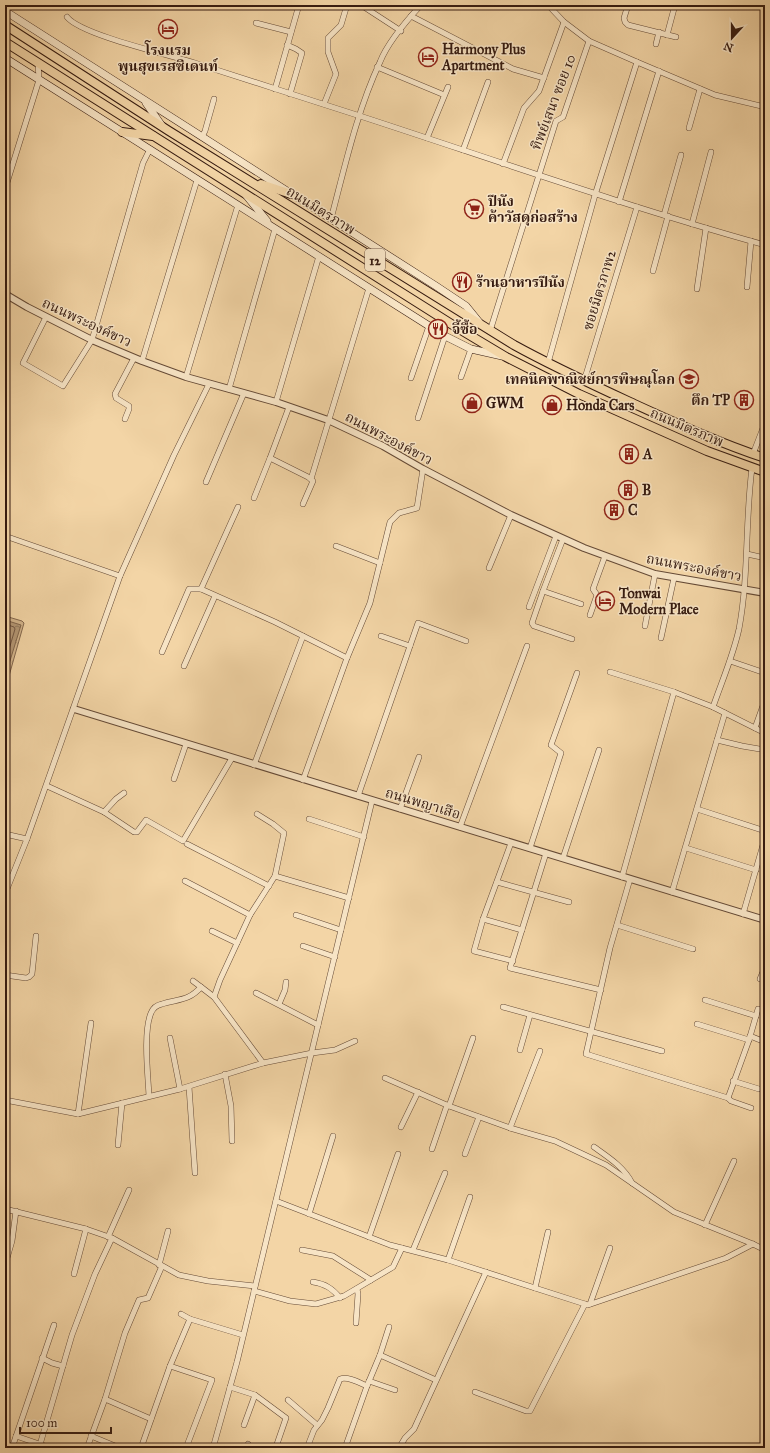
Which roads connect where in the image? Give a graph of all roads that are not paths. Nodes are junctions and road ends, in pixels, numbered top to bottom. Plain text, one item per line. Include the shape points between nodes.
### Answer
1 (299, 5) edge
2 (347, 5) edge
3 (361, 5) edge
4 (421, 5) edge
5 (548, 5) edge
6 (628, 5) edge
7 (674, 5) edge
8 (5, 11) edge
9 (411, 16) junction
10 (67, 17) dead end
11 (564, 22) junction
12 (256, 23) dead end
13 (5, 25) edge
14 (13, 30) junction
15 (400, 31) junction
16 (291, 32) junction
17 (659, 32) junction
18 (667, 35) junction
19 (676, 37) dead end
20 (589, 41) junction
21 (5, 42) edge
22 (656, 44) dead end
23 (287, 45) junction
24 (45, 51) junction
25 (5, 59) edge
26 (38, 62) junction
27 (637, 62) junction
28 (377, 67) junction
29 (659, 71) junction
30 (544, 78) junction
31 (40, 80) junction
32 (488, 82) dead end
33 (448, 87) dead end
34 (275, 89) junction
35 (700, 89) junction
36 (290, 94) junction
37 (442, 94) dead end
38 (214, 99) dead end
39 (144, 100) junction
40 (324, 104) junction
41 (765, 106) edge
42 (359, 116) junction
43 (689, 128) dead end
44 (166, 129) junction
45 (122, 132) junction
46 (202, 137) junction
47 (427, 138) junction
48 (159, 139) junction
49 (150, 149) junction
50 (463, 150) junction
51 (711, 152) dead end
52 (681, 155) dead end
53 (503, 164) junction
54 (539, 176) junction
55 (197, 180) junction
56 (248, 180) junction
57 (5, 189) edge
58 (242, 190) junction
59 (291, 194) junction
60 (595, 195) junction
61 (619, 202) junction
62 (238, 205) junction
63 (637, 207) junction
64 (666, 216) junction
65 (331, 219) junction
66 (692, 224) junction
67 (273, 227) junction
68 (706, 228) junction
69 (751, 241) junction
70 (765, 245) edge
71 (319, 256) junction
72 (653, 271) dead end
73 (747, 287) dead end
74 (369, 288) junction
75 (697, 289) dead end
76 (5, 294) edge
77 (46, 317) junction
78 (429, 326) junction
79 (482, 326) junction
80 (490, 331) junction
81 (445, 336) junction
82 (92, 340) junction
83 (472, 349) junction
84 (506, 357) junction
85 (134, 358) junction
86 (142, 361) junction
87 (548, 363) junction
88 (186, 377) junction
89 (460, 377) dead end
90 (411, 378) dead end
91 (584, 381) junction
92 (209, 384) junction
93 (229, 389) junction
94 (244, 394) junction
95 (276, 402) junction
96 (289, 407) junction
97 (418, 418) dead end
98 (125, 419) dead end
99 (328, 420) junction
100 (765, 423) edge
101 (753, 454) junction
102 (270, 458) junction
103 (765, 458) edge
104 (752, 468) junction
105 (423, 469) junction
106 (765, 472) edge
107 (311, 479) junction
108 (206, 482) dead end
109 (254, 498) dead end
110 (304, 504) dead end
111 (238, 507) dead end
112 (511, 515) junction
113 (5, 536) edge
114 (560, 538) junction
115 (336, 546) dead end
116 (747, 554) junction
117 (605, 556) junction
118 (765, 558) edge
119 (380, 563) junction
120 (489, 568) dead end
121 (655, 574) junction
122 (120, 576) junction
123 (674, 578) junction
124 (201, 589) junction
125 (744, 589) junction
126 (543, 591) junction
127 (765, 593) edge
128 (215, 596) junction
129 (581, 604) dead end
130 (529, 607) dead end
131 (590, 615) dead end
132 (645, 626) dead end
133 (303, 636) junction
134 (381, 636) dead end
135 (661, 638) dead end
136 (572, 639) dead end
137 (466, 641) dead end
138 (410, 646) junction
139 (527, 646) dead end
140 (162, 652) dead end
141 (347, 658) junction
142 (730, 661) junction
143 (184, 666) dead end
144 (610, 672) dead end
145 (577, 673) dead end
146 (765, 673) edge
147 (674, 692) junction
148 (765, 700) edge
149 (713, 707) junction
150 (74, 710) junction
151 (725, 713) junction
152 (754, 728) junction
153 (717, 740) junction
154 (186, 744) junction
155 (599, 750) dead end
156 (765, 750) edge
157 (765, 754) edge
158 (419, 757) dead end
159 (232, 758) junction
160 (254, 765) junction
161 (174, 779) dead end
162 (303, 780) junction
163 (47, 786) junction
164 (124, 793) dead end
165 (358, 796) junction
166 (372, 801) junction
167 (400, 809) junction
168 (697, 809) junction
169 (104, 812) junction
170 (257, 814) dead end
171 (308, 819) dead end
172 (460, 827) junction
173 (765, 831) edge
174 (5, 834) edge
175 (364, 837) junction
176 (765, 838) edge
177 (27, 839) junction
178 (511, 843) junction
179 (187, 844) dead end
180 (530, 848) junction
181 (686, 848) junction
182 (546, 853) junction
183 (563, 858) junction
184 (756, 870) junction
185 (275, 876) junction
186 (622, 877) junction
187 (630, 879) junction
188 (186, 881) dead end
189 (497, 882) junction
190 (269, 886) junction
191 (534, 892) junction
192 (672, 892) junction
193 (5, 894) edge
194 (349, 898) junction
195 (570, 902) dead end
196 (296, 914) dead end
197 (743, 914) junction
198 (250, 915) junction
199 (483, 919) junction
200 (765, 920) edge
201 (617, 925) junction
202 (341, 930) junction
203 (522, 930) junction
204 (212, 931) dead end
205 (36, 936) dead end
206 (237, 943) junction
207 (303, 946) dead end
208 (693, 949) dead end
209 (335, 957) junction
210 (513, 961) junction
211 (765, 968) edge
212 (5, 975) edge
213 (760, 979) dead end
214 (192, 981) dead end
215 (286, 982) dead end
216 (201, 987) junction
217 (601, 990) junction
218 (256, 993) dead end
219 (214, 996) junction
220 (705, 1000) dead end
221 (279, 1004) junction
222 (503, 1007) dead end
223 (758, 1009) dead end
224 (530, 1015) junction
225 (756, 1016) junction
226 (91, 1022) dead end
227 (697, 1024) dead end
228 (318, 1025) junction
229 (591, 1031) junction
230 (170, 1038) dead end
231 (473, 1038) dead end
232 (750, 1038) junction
233 (355, 1041) dead end
234 (765, 1042) edge
235 (520, 1050) dead end
236 (540, 1051) dead end
237 (662, 1051) dead end
238 (312, 1053) junction
239 (262, 1063) junction
240 (226, 1074) junction
241 (385, 1078) dead end
242 (733, 1081) junction
243 (189, 1087) junction
244 (180, 1089) junction
245 (758, 1089) dead end
246 (418, 1092) junction
247 (149, 1096) junction
248 (728, 1098) junction
249 (5, 1100) edge
250 (122, 1102) junction
251 (448, 1105) junction
252 (751, 1108) dead end
253 (78, 1114) junction
254 (479, 1116) junction
255 (401, 1127) dead end
256 (510, 1128) junction
257 (334, 1136) dead end
258 (232, 1140) dead end
259 (118, 1144) dead end
260 (594, 1147) dead end
261 (432, 1149) dead end
262 (398, 1154) dead end
263 (465, 1154) dead end
264 (734, 1161) dead end
265 (195, 1173) dead end
266 (445, 1173) dead end
267 (8, 1181) dead end
268 (632, 1184) junction
269 (129, 1190) dead end
270 (5, 1194) edge
271 (470, 1196) dead end
272 (276, 1201) junction
273 (5, 1209) edge
274 (16, 1211) junction
275 (309, 1214) junction
276 (705, 1225) junction
277 (86, 1229) junction
278 (168, 1231) dead end
279 (548, 1232) dead end
280 (110, 1237) junction
281 (369, 1237) junction
282 (753, 1244) junction
283 (402, 1248) junction
284 (610, 1248) dead end
285 (302, 1250) dead end
286 (413, 1250) junction
287 (765, 1250) edge
288 (448, 1260) junction
289 (5, 1265) edge
290 (161, 1265) junction
291 (486, 1272) junction
292 (74, 1274) dead end
293 (371, 1280) junction
294 (313, 1282) dead end
295 (535, 1288) junction
296 (255, 1289) junction
297 (357, 1289) junction
298 (340, 1298) junction
299 (588, 1304) junction
300 (181, 1314) dead end
301 (190, 1319) junction
302 (356, 1323) dead end
303 (54, 1325) dead end
304 (389, 1328) dead end
305 (243, 1335) junction
306 (380, 1355) junction
307 (42, 1358) junction
308 (63, 1366) junction
309 (170, 1366) junction
310 (436, 1380) junction
311 (368, 1383) junction
312 (230, 1387) junction
313 (395, 1390) dead end
314 (475, 1392) dead end
315 (255, 1395) junction
316 (105, 1400) junction
317 (288, 1400) dead end
318 (151, 1419) junction
319 (318, 1424) junction
320 (244, 1425) dead end
321 (16, 1436) junction
322 (91, 1436) junction
323 (277, 1444) dead end
324 (40, 1446) edge
325 (108, 1446) edge
326 (12, 1448) edge
327 (51, 1448) edge
328 (87, 1448) edge
329 (120, 1448) edge
330 (141, 1448) edge
331 (186, 1448) edge
332 (213, 1448) edge
333 (307, 1448) edge
334 (345, 1448) edge
335 (398, 1448) edge

1 - 16 street
2 - 40 street via 341,25 328,38 328,52 336,74
3 - 15 street
4 - 9 street
5 - 11 street
6 - 17 street via 624,18 628,25
7 - 18 street
8 - 39 main road
9 - 15 street
9 - 30 street via 513,69
10 - 34 street via 88,31 108,38
11 - 20 street
11 - 30 street
12 - 16 street
13 - 14 main road, ถนนมิตรภาพ / 12
14 - 21 main road
14 - 24 main road, ถนนมิตรภาพ / 12
15 - 28 street
16 - 23 street
17 - 18 street
17 - 22 street
18 - 19 street
20 - 27 street, ทิพย์เสนา ซอย 10
20 - 54 street, ทิพย์เสนา ซอย 10 via 563,117 556,121
21 - 26 main road, ถนนมิตรภาพ / 12
23 - 34 street
23 - 36 street via 302,53
24 - 26 main road
24 - 44 main road, ถนนมิตรภาพ / 12
25 - 31 main road
26 - 31 street
26 - 48 main road, ถนนมิตรภาพ / 12
27 - 29 street, ทิพย์เสนา ซอย 10
27 - 60 street
28 - 37 street
28 - 42 street
29 - 35 street, ทิพย์เสนา ซอย 10
29 - 61 street
30 - 53 street via 539,90 524,108
31 - 45 main road
31 - 57 street
32 - 50 street
33 - 47 street
34 - 36 street
35 - 41 street, ทิพย์เสนา ซอย 10
35 - 43 street
36 - 40 street
38 - 46 street
39 - 44 main road
39 - 46 main road
40 - 42 street
42 - 47 street
42 - 65 street
44 - 48 main road
44 - 56 main road, ถนนมิตรภาพ / 12
45 - 48 main road
45 - 49 main road
46 - 59 main road
47 - 50 street
48 - 58 main road, ถนนมิตรภาพ / 12
49 - 55 main road
49 - 82 street via 143,163
50 - 53 street
51 - 66 street
52 - 64 street
53 - 54 street
54 - 60 street
54 - 80 street, ทิพย์เสนา ซอย 10
55 - 62 main road
55 - 86 street
56 - 59 main road
56 - 79 main road, ถนนมิตรภาพ / 12
58 - 67 main road
58 - 84 main road, ถนนมิตรภาพ / 12
59 - 65 main road
60 - 61 street
60 - 87 street
61 - 63 street
62 - 67 main road
62 - 88 street
63 - 64 street
63 - 91 street, ซอยมิตรภาพ2
64 - 66 street
64 - 72 street
65 - 79 main road via 466,306
66 - 68 street
67 - 71 main road
67 - 93 street
68 - 69 street
68 - 75 street
69 - 70 street
69 - 73 street
71 - 74 main road
71 - 95 street
74 - 78 main road
74 - 99 street
76 - 77 street, ถนนพระองค์ขาว
77 - 82 street, ถนนพระองค์ขาว
77 - 82 street via 23,363 63,386
78 - 81 main road
78 - 90 street
79 - 80 main road, ถนนมิตรภาพ / 12
80 - 87 main road, ถนนมิตรภาพ / 12
81 - 83 main road
81 - 97 street
82 - 85 street, ถนนพระองค์ขาว
83 - 84 main road
83 - 89 street
84 - 104 main road, ถนนมิตรภาพ / 12 via 586,397 707,451
85 - 86 street, ถนนพระองค์ขาว
85 - 98 street via 115,394 116,398 129,406
86 - 88 street, ถนนพระองค์ขาว
87 - 91 main road, ถนนมิตรภาพ / 12
88 - 92 street, ถนนพระองค์ขาว
91 - 101 main road, ถนนมิตรภาพ / 12
92 - 93 street, ถนนพระองค์ขาว
92 - 122 street
93 - 94 street, ถนนพระองค์ขาว
94 - 95 street, ถนนพระองค์ขาว
94 - 108 street
95 - 96 street, ถนนพระองค์ขาว
96 - 99 street, ถนนพระองค์ขาว
96 - 102 street
99 - 105 street, ถนนพระองค์ขาว via 383,446
99 - 107 street
100 - 101 street
101 - 103 main road, ถนนมิตรภาพ / 12
102 - 107 street
102 - 109 street
104 - 106 main road, ถนนมิตรภาพ / 12
104 - 116 street
105 - 112 street, ถนนพระองค์ขาว
105 - 119 street via 417,508 399,513 390,522
107 - 110 street via 313,484
111 - 124 street
112 - 114 street, ถนนพระองค์ขาว
112 - 120 street
113 - 122 street
114 - 117 street, ถนนพระองค์ขาว
114 - 126 street
114 - 130 street
115 - 119 street
116 - 118 street
116 - 125 street
117 - 121 street, ถนนพระองค์ขาว
117 - 131 street via 593,589 597,595
119 - 141 street via 370,603
121 - 123 street, ถนนพระองค์ขาว
121 - 132 street
122 - 150 street
123 - 125 street, ถนนพระองค์ขาว
123 - 135 street
124 - 128 street
124 - 140 street via 189,589
125 - 127 street, ถนนพระองค์ขาว
125 - 142 street via 739,629
126 - 129 street
126 - 136 street via 532,621 533,625
128 - 133 street
128 - 143 street
133 - 141 street
133 - 160 street
134 - 138 street
137 - 138 street via 418,623
138 - 165 street
139 - 172 street
141 - 162 street
142 - 146 street
142 - 149 street
144 - 147 street
145 - 180 street via 551,745 562,753
147 - 149 street
147 - 186 street
148 - 152 street
149 - 151 street
150 - 154 street, ถนนพญาเสือ
150 - 163 street
151 - 152 street
151 - 153 street
152 - 156 street via 764,733
153 - 156 street
153 - 168 street
154 - 159 street, ถนนพญาเสือ
154 - 161 street
155 - 183 street
156 - 157 street
158 - 167 street
159 - 160 street, ถนนพญาเสือ
159 - 169 street via 183,841 146,820 137,832 134,832
160 - 162 street, ถนนพญาเสือ
162 - 165 street, ถนนพญาเสือ
163 - 169 street
163 - 177 street
164 - 169 street
165 - 166 street, ถนนพญาเสือ
166 - 167 street, ถนนพญาเสือ
166 - 175 street
167 - 172 street, ถนนพญาเสือ
168 - 173 street
168 - 181 street
170 - 185 street via 284,833
171 - 175 street
172 - 178 street, ถนนพญาเสือ
174 - 177 street
175 - 194 street
176 - 184 street
177 - 193 street
178 - 180 street, ถนนพญาเสือ
178 - 189 street
179 - 190 street
180 - 182 street, ถนนพญาเสือ
181 - 184 street
181 - 192 street
182 - 183 street, ถนนพญาเสือ
182 - 191 street
183 - 186 street, ถนนพญาเสือ
184 - 197 street
185 - 190 street
185 - 194 street
186 - 187 street, ถนนพญาเสือ
187 - 192 street, ถนนพญาเสือ
187 - 201 street
188 - 198 street
189 - 191 street
189 - 199 street
190 - 198 street
191 - 195 street
191 - 203 street
192 - 197 street, ถนนพญาเสือ
194 - 202 street
196 - 202 street
197 - 200 street, ถนนพญาเสือ
198 - 206 street
199 - 203 street
199 - 210 street via 474,951
201 - 208 street
201 - 217 street
202 - 209 street
203 - 210 street
204 - 206 street
205 - 212 street via 32,974 29,978
206 - 219 street
207 - 209 street
209 - 228 street
210 - 217 street via 510,968
211 - 213 street
214 - 216 street
215 - 221 street
216 - 219 street
216 - 247 street via 189,998 160,1004 151,1014 147,1031
217 - 229 street
218 - 221 street
219 - 239 street
220 - 225 street
221 - 228 street
222 - 224 street
223 - 225 street
224 - 229 street
224 - 235 street
225 - 232 street
226 - 253 street
227 - 232 street
228 - 238 street
229 - 237 street
229 - 248 street via 586,1054
230 - 244 street
231 - 251 street
232 - 234 street
232 - 242 street
233 - 238 street via 335,1050
236 - 256 street
238 - 239 street
238 - 272 street
239 - 240 street
240 - 243 street
240 - 258 street via 231,1106
241 - 246 street
242 - 245 street
242 - 248 street
243 - 244 street
243 - 265 street
244 - 247 street
246 - 251 street
246 - 255 street
247 - 250 street
248 - 252 street via 729,1101
249 - 253 street
250 - 253 street
250 - 259 street
251 - 254 street
251 - 261 street
254 - 256 street
254 - 263 street
256 - 268 street via 555,1141 606,1165
257 - 275 street
260 - 268 street via 618,1165
262 - 281 street
264 - 276 street
266 - 286 street
267 - 270 street
268 - 276 street via 674,1212
269 - 280 street
271 - 288 street
272 - 275 street
272 - 296 street
273 - 274 street
274 - 277 street
274 - 289 street via 12,1241
275 - 281 street
276 - 282 street
277 - 280 street
277 - 292 street
278 - 290 street
279 - 295 street
280 - 290 street
280 - 308 street via 72,1335
281 - 283 street
282 - 287 street
282 - 299 street via 726,1258
283 - 286 street
283 - 293 street via 393,1267
284 - 299 street
285 - 293 street via 333,1256
286 - 288 street
288 - 291 street
290 - 296 street via 179,1275
290 - 316 street via 148,1298 139,1300 125,1333
291 - 295 street
291 - 310 street
293 - 297 street
294 - 298 street via 326,1286
295 - 299 street
296 - 298 street via 290,1301 316,1304
296 - 305 street
297 - 298 street
297 - 302 street
299 - 314 street via 530,1411
300 - 301 street
301 - 305 street
301 - 309 street
303 - 307 street
304 - 306 street
305 - 312 street
306 - 310 street
306 - 311 street
307 - 308 street
307 - 321 street
308 - 324 street
309 - 318 street
309 - 331 street via 212,1380
310 - 335 street via 414,1429
311 - 313 street
311 - 319 street via 340,1379
311 - 334 street
312 - 315 street
312 - 332 street
315 - 320 street
315 - 323 street via 286,1418
316 - 318 street
316 - 322 street
317 - 319 street
318 - 330 street
319 - 333 street
321 - 324 street
321 - 326 street
322 - 325 street
322 - 328 street
324 - 327 street
325 - 329 street

